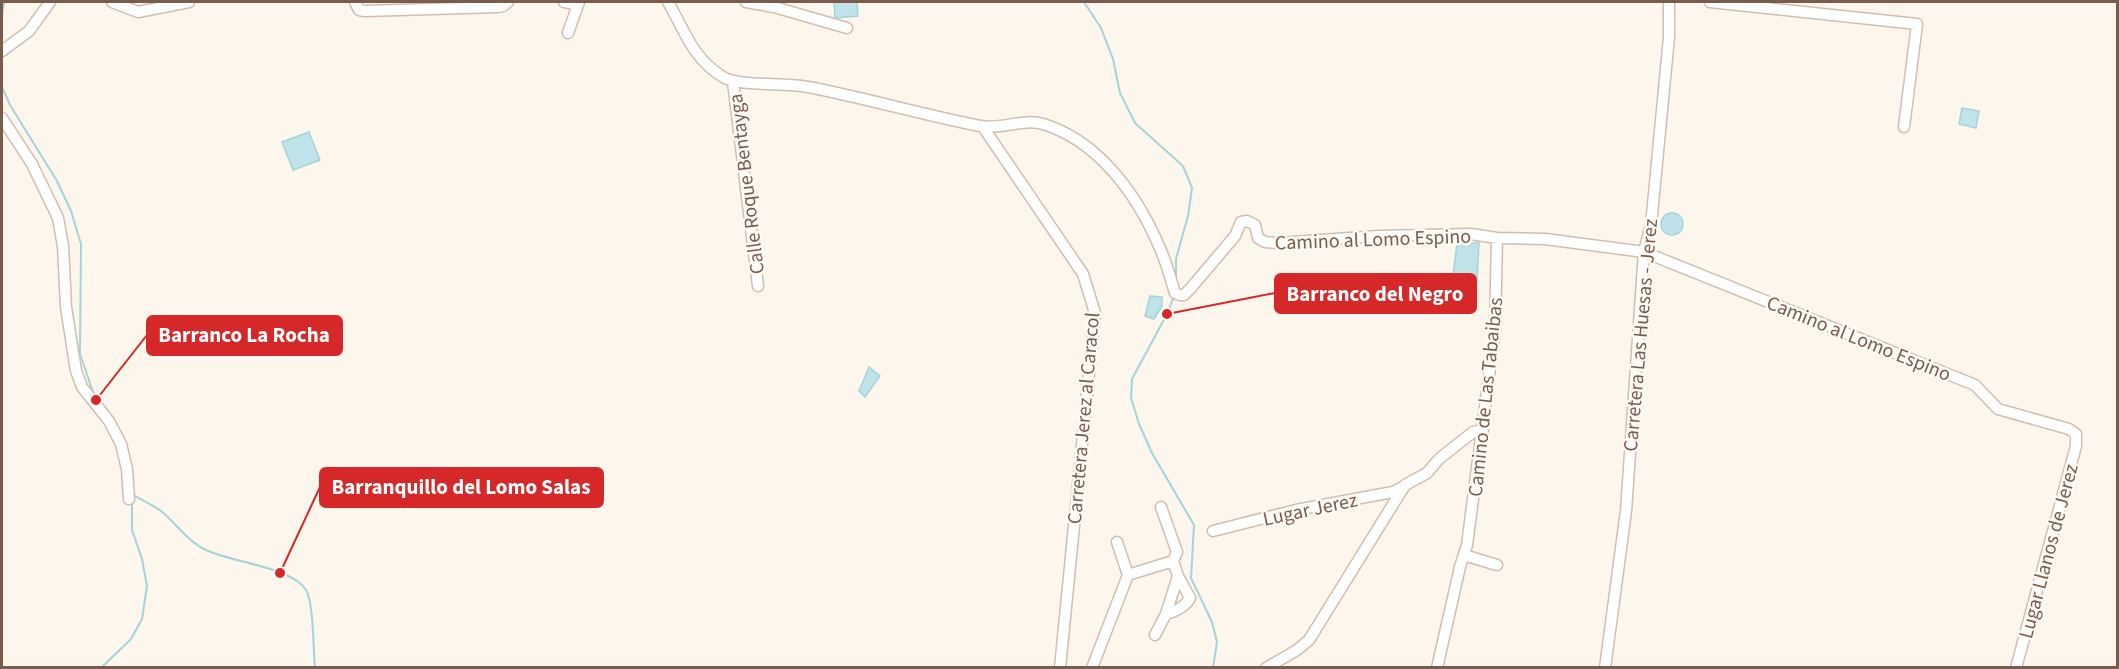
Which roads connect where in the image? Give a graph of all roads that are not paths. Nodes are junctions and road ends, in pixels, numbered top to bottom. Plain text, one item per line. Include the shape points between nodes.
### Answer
1 (51, 2) edge
2 (115, 2) edge
3 (189, 2) edge
4 (355, 2) edge
5 (508, 2) edge
6 (564, 2) edge
7 (668, 2) edge
8 (746, 2) edge
9 (1669, 2) edge
10 (1710, 2) edge
11 (578, 3) edge
12 (847, 28) dead end
13 (568, 33) dead end
14 (3, 50) edge
15 (733, 82) junction
16 (2, 118) edge
17 (983, 127) junction
18 (1904, 127) dead end
19 (1497, 238) junction
20 (1644, 252) junction
21 (758, 286) dead end
22 (1483, 430) junction
23 (2076, 434) joint
24 (1405, 485) junction
25 (129, 499) dead end
26 (1161, 507) dead end
27 (1213, 531) dead end
28 (1117, 542) dead end
29 (1464, 555) junction
30 (1173, 561) junction
31 (1497, 565) dead end
32 (1128, 575) junction
33 (1178, 576) junction
34 (1166, 614) junction
35 (1155, 635) dead end
36 (1060, 668) edge
37 (1092, 668) edge
38 (1266, 668) edge
39 (1437, 668) edge
40 (1605, 668) edge
41 (2016, 668) edge

1 - 14 street via 29,31
2 - 3 street via 138,12
4 - 5 street via 359,10 365,11 491,8
6 - 11 street
7 - 15 street via 689,44 703,61
8 - 12 street
9 - 20 street, Carretera Las Huesas - Jerez via 1651,225
10 - 18 street via 1917,24
11 - 13 street
15 - 17 street via 802,86 854,95
15 - 21 street, Calle Roque Bentayga
16 - 25 street via 32,164 58,218 76,371 82,387 109,421 121,444
17 - 19 street, Camino al Lomo Espino via 1042,124 1093,151 1146,219 1175,293 1180,295 1190,289 1235,236 1241,222 1255,225 1258,238 1277,243 1379,236 1471,234
17 - 36 street, Carretera Jerez al Caracol via 1083,274 1095,313
19 - 20 street, Camino al Lomo Espino via 1545,239
19 - 22 street, Camino de Las Tabaibas via 1495,330
20 - 23 street, Camino al Lomo Espino via 1975,384 1998,409
20 - 40 street, Carretera Las Huesas - Jerez via 1626,511
22 - 24 street via 1473,432 1427,473
22 - 29 street, Camino de Las Tabaibas
23 - 41 street, Lugar Llanos de Jerez
24 - 27 street, Lugar Jerez via 1392,492
24 - 38 street via 1309,640
26 - 30 street via 1177,552
28 - 32 street
29 - 31 street
29 - 39 street, Camino de Las Tabaibas
30 - 32 street
30 - 33 street
32 - 37 street
33 - 34 street
33 - 34 street via 1190,598
34 - 35 street

